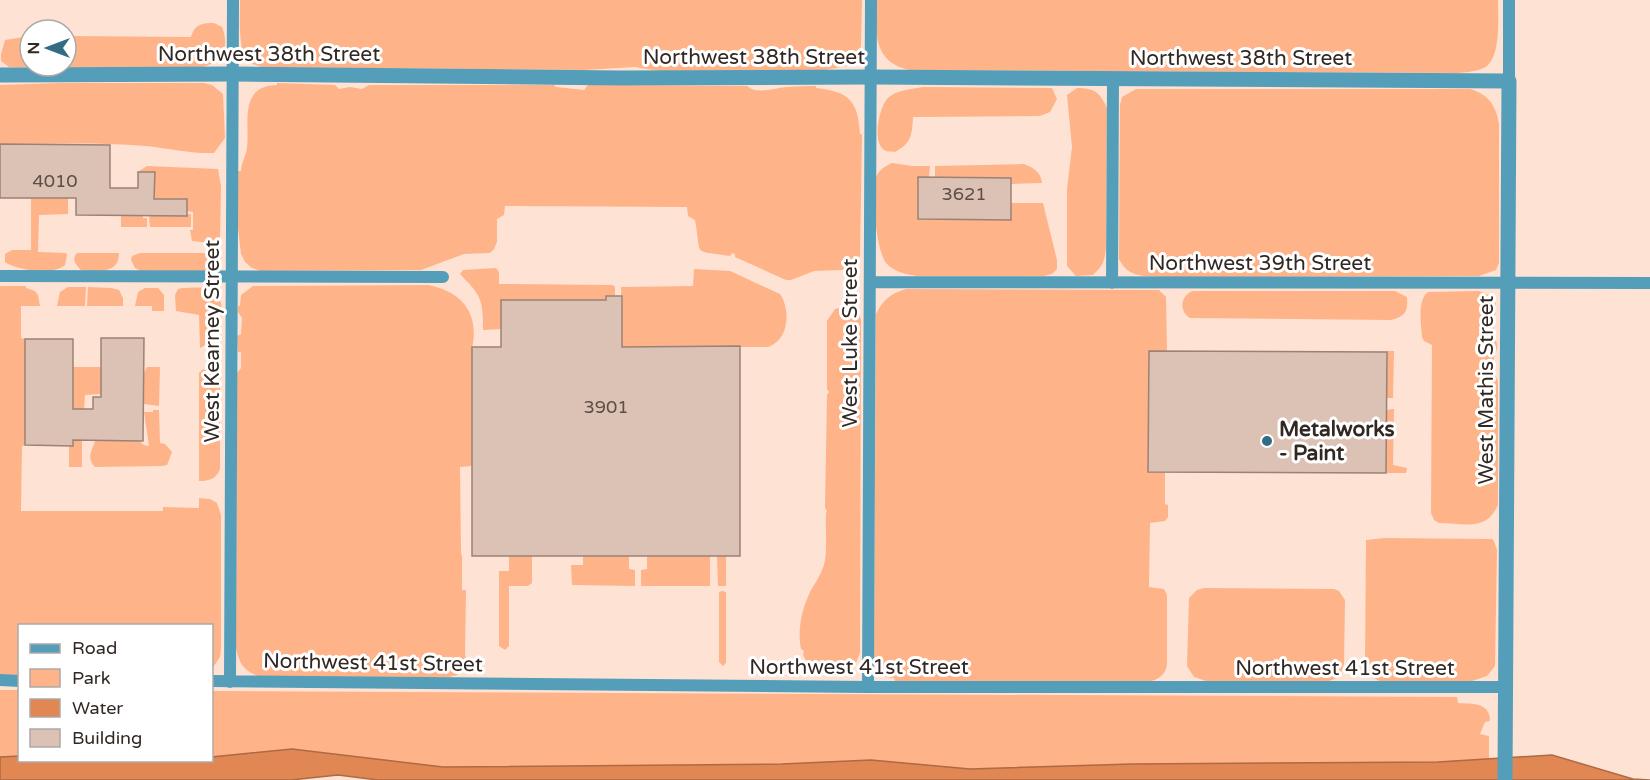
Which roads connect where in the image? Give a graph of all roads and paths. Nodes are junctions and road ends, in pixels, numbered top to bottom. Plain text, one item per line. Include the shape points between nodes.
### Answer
1 (233, 0) edge
2 (871, 0) edge
3 (1509, 0) edge
4 (233, 74) junction
5 (0, 75) edge
6 (871, 77) junction
7 (1113, 78) junction
8 (1509, 81) junction
9 (0, 276) edge
10 (443, 277) dead end
11 (232, 278) junction
12 (870, 282) junction
13 (1112, 283) junction
14 (1508, 283) junction
15 (1650, 283) edge
16 (0, 681) edge
17 (18, 681) edge
18 (213, 681) edge
19 (230, 681) junction
20 (868, 687) junction
21 (1506, 687) junction
22 (1505, 780) edge

1 - 4 street, West Kearney Street
2 - 6 street, West Luke Street
3 - 8 street, West Mathis Street
4 - 5 street, Northwest 38th Street
4 - 6 street, Northwest 38th Street
4 - 11 street, West Kearney Street
6 - 7 street, Northwest 38th Street
6 - 12 street, West Luke Street
7 - 8 street, Northwest 38th Street
7 - 13 street
8 - 14 street, West Mathis Street
9 - 11 street
10 - 11 street
11 - 19 street, West Kearney Street
12 - 13 street, Northwest 39th Street
12 - 20 street, West Luke Street
13 - 14 street, Northwest 39th Street
14 - 15 street, Northwest 39th Street
14 - 21 street, West Mathis Street
16 - 17 street
18 - 19 street, Northwest 41st Street
19 - 20 street, Northwest 41st Street
20 - 21 street, Northwest 41st Street
21 - 22 street, West Mathis Street

